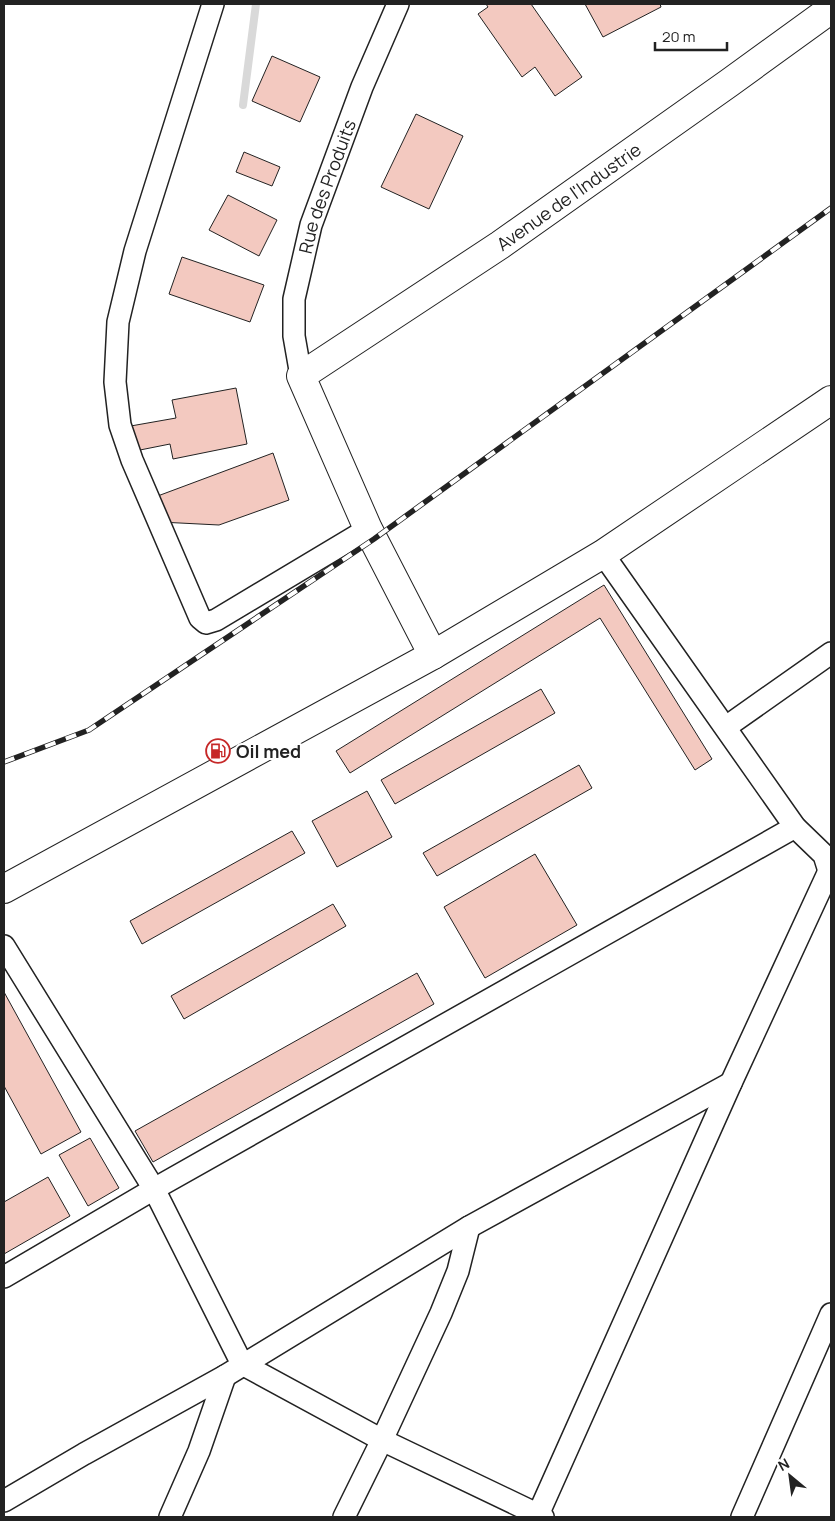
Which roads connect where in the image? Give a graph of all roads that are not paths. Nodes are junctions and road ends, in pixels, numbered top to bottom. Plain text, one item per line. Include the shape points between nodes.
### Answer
1 (213, 4) edge
2 (398, 4) edge
3 (831, 9) edge
4 (301, 376) junction
5 (831, 400) edge
6 (368, 529) junction
7 (603, 554) junction
8 (831, 653) edge
9 (433, 655) junction
10 (726, 727) junction
11 (795, 827) junction
12 (830, 871) edge
13 (4, 889) edge
14 (4, 946) edge
15 (731, 1082) junction
16 (154, 1189) junction
17 (469, 1227) junction
18 (4, 1277) edge
19 (831, 1314) edge
20 (234, 1370) junction
21 (382, 1440) junction
22 (4, 1501) edge
23 (540, 1516) edge
24 (170, 1517) edge
25 (344, 1517) edge
26 (742, 1517) edge

1 - 6 street via 135,251 118,322 116,382 120,425 200,618 206,622 216,620
2 - 4 street, Rue des Produits via 362,87 311,225 294,299 294,336
3 - 4 main road, Avenue de l'Industrie via 500,245
4 - 6 main road
5 - 7 main road
6 - 9 main road
7 - 9 main road
7 - 10 street
8 - 10 street
9 - 13 main road
10 - 11 street
11 - 12 street via 824,855
11 - 16 street
12 - 15 street
14 - 16 street
15 - 17 street
15 - 23 street
16 - 18 street
16 - 20 street
17 - 20 street
17 - 21 street via 458,1271 442,1313
19 - 26 street
20 - 21 street
20 - 22 street
20 - 24 street
21 - 23 street
21 - 25 street

